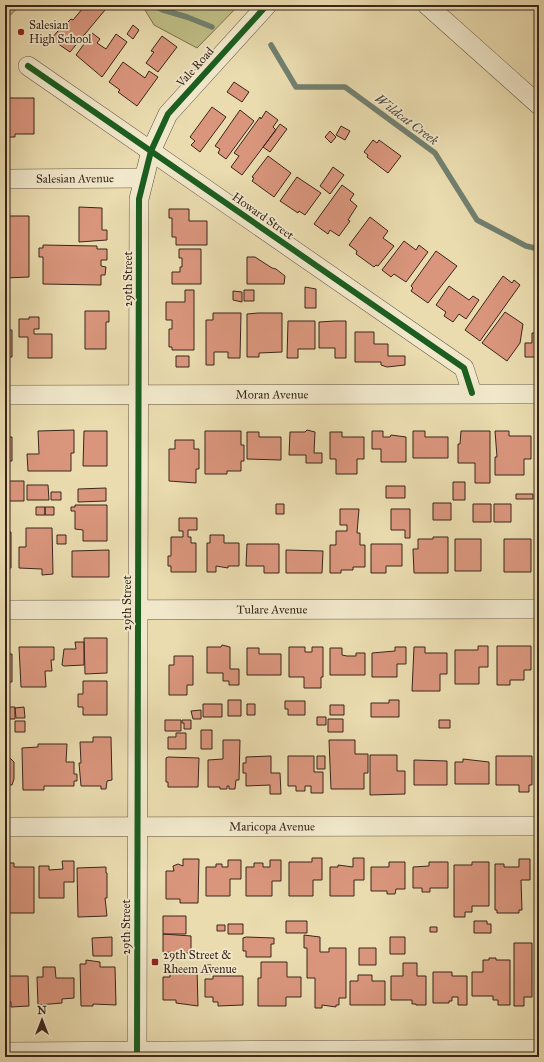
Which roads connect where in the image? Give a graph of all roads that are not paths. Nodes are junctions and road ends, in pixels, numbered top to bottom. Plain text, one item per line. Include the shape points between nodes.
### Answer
1 (266, 5) edge
2 (427, 5) edge
3 (28, 66) dead end
4 (539, 105) edge
5 (151, 151) junction
6 (144, 178) junction
7 (5, 179) edge
8 (472, 393) junction
9 (539, 394) edge
10 (5, 395) edge
11 (138, 395) junction
12 (539, 609) edge
13 (5, 610) edge
14 (138, 610) junction
15 (539, 826) edge
16 (5, 827) edge
17 (137, 827) junction
18 (539, 1049) edge
19 (5, 1052) edge
20 (137, 1054) edge

1 - 5 street, Vale Road via 168,114
2 - 4 street
3 - 5 street, Howard Street
5 - 6 street, 29th Street
5 - 8 street, Howard Street via 464,368
6 - 7 street, Salesian Avenue
6 - 11 street, 29th Street via 139,199
8 - 9 street, Moran Avenue
8 - 11 street, Moran Avenue
10 - 11 street, Moran Avenue
11 - 14 street, 29th Street
12 - 14 street, Tulare Avenue
13 - 14 street, Tulare Avenue
14 - 17 street, 29th Street
15 - 17 street, Maricopa Avenue
16 - 17 street, Maricopa Avenue
17 - 20 street, 29th Street
18 - 20 street
19 - 20 street

